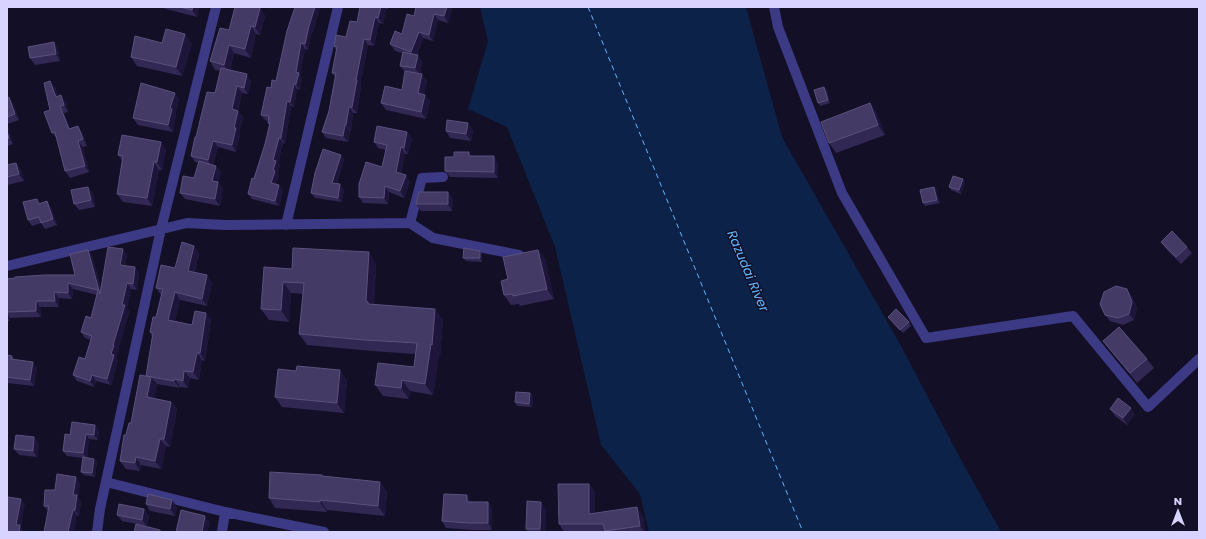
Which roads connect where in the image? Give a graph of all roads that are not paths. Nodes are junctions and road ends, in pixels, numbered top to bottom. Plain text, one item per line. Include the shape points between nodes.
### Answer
1 (216, 7) edge
2 (338, 7) edge
3 (774, 7) edge
4 (442, 177) dead end
5 (410, 222) junction
6 (286, 224) junction
7 (161, 228) junction
8 (519, 255) edge
9 (7, 266) edge
10 (1199, 359) edge
11 (106, 482) junction
12 (225, 512) junction
13 (97, 532) edge
14 (222, 532) edge
15 (324, 532) edge

1 - 7 street
2 - 6 street
3 - 10 street via 778,27 842,193 926,338 1073,316 1148,407
4 - 5 street via 422,178
5 - 6 street
5 - 8 street via 433,238
6 - 7 street via 225,225 187,222
7 - 9 street
7 - 11 street
11 - 12 street
11 - 13 street
12 - 14 street
12 - 15 street

